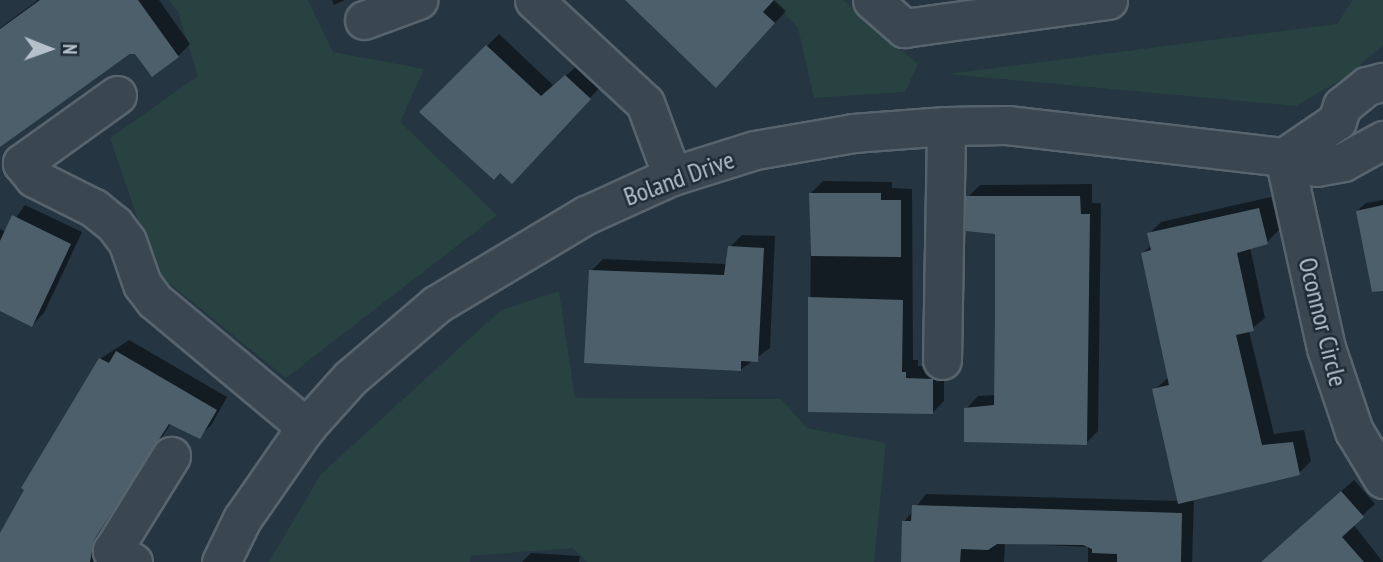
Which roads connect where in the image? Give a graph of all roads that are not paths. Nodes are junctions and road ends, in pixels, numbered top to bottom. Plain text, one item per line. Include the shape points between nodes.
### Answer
1 (418, 0) edge
2 (534, 0) edge
3 (872, 0) edge
4 (1108, 0) edge
5 (364, 20) dead end
6 (1383, 82) edge
7 (117, 95) dead end
8 (946, 127) junction
9 (1383, 140) edge
10 (1284, 157) junction
11 (11, 168) edge
12 (672, 176) junction
13 (942, 360) dead end
14 (306, 427) junction
15 (171, 456) dead end
16 (1383, 479) edge
17 (133, 562) edge
18 (221, 562) edge

1 - 5 street
2 - 12 street via 645,103
3 - 4 street via 904,28
6 - 10 street via 1380,97 1368,108 1350,121 1338,121 1310,135
7 - 11 street
8 - 10 street, Boland Drive via 1007,125
8 - 12 street, Boland Drive via 853,133
8 - 13 street
9 - 10 street, Boland Drive via 1343,162 1316,167
10 - 16 street, Oconnor Circle via 1326,348 1354,431
11 - 14 street via 94,208 114,224 155,301
12 - 14 street, Boland Drive via 586,215 437,304 350,378
14 - 18 street, Boland Drive via 242,519
15 - 17 street via 112,551

